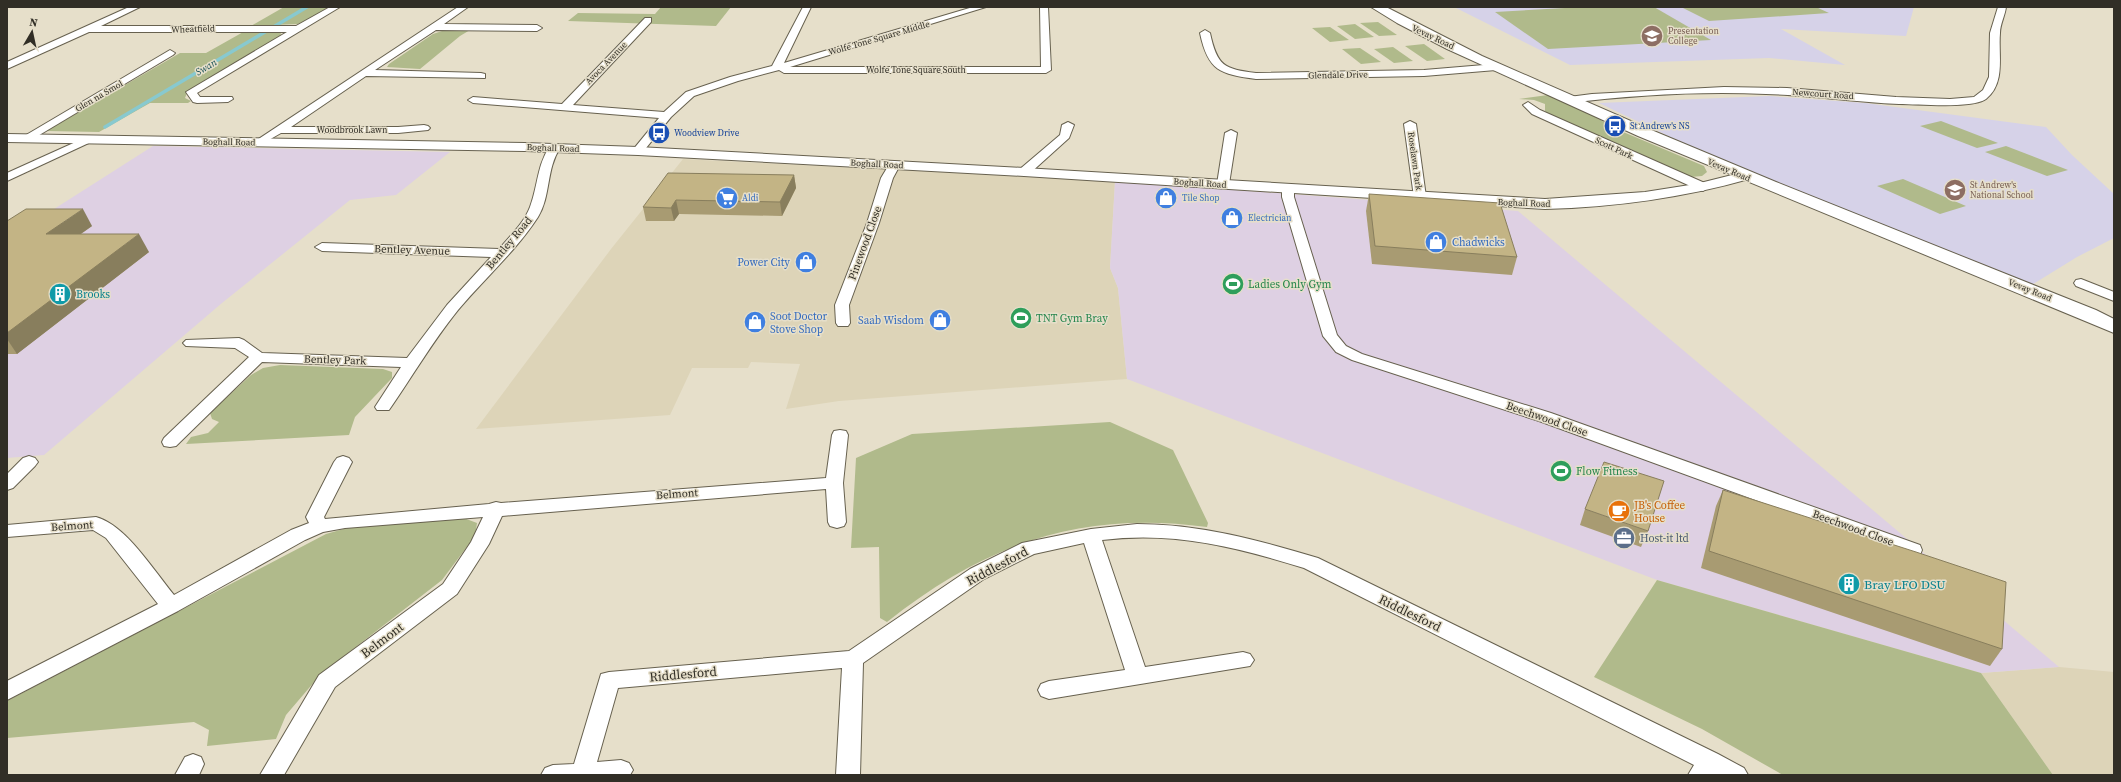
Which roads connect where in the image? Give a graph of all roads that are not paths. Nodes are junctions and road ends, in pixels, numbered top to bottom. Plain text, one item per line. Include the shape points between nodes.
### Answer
1 (136, 7) edge
2 (336, 7) edge
3 (464, 7) edge
4 (807, 7) edge
5 (982, 7) edge
6 (1044, 7) edge
7 (1377, 7) edge
8 (2002, 7) edge
9 (648, 20) dead end
10 (432, 27) junction
11 (537, 28) dead end
12 (87, 29) junction
13 (298, 29) junction
14 (1205, 33) dead end
15 (170, 53) dead end
16 (7, 66) edge
17 (1496, 67) junction
18 (776, 68) junction
19 (366, 73) junction
20 (481, 76) dead end
21 (228, 99) dead end
22 (473, 100) dead end
23 (1569, 100) junction
24 (1528, 105) dead end
25 (565, 107) junction
26 (667, 115) junction
27 (1410, 124) dead end
28 (1068, 125) dead end
29 (424, 128) dead end
30 (279, 130) junction
31 (1231, 132) dead end
32 (7, 138) edge
33 (27, 138) junction
34 (89, 139) junction
35 (260, 142) junction
36 (554, 148) junction
37 (638, 151) junction
38 (894, 165) junction
39 (1024, 172) junction
40 (1744, 176) junction
41 (7, 177) edge
42 (1223, 184) junction
43 (1703, 187) junction
44 (1288, 189) junction
45 (1420, 197) junction
46 (322, 248) dead end
47 (502, 254) junction
48 (2081, 283) dead end
49 (2114, 296) edge
50 (2089, 314) junction
51 (2114, 322) edge
52 (843, 323) dead end
53 (2114, 327) edge
54 (191, 343) dead end
55 (258, 358) junction
56 (412, 363) junction
57 (383, 407) dead end
58 (840, 435) dead end
59 (170, 442) dead end
60 (29, 462) dead end
61 (343, 462) dead end
62 (834, 483) junction
63 (7, 484) edge
64 (496, 508) junction
65 (837, 522) dead end
66 (320, 526) junction
67 (7, 531) edge
68 (1091, 535) junction
69 (1913, 550) edge
70 (171, 606) junction
71 (853, 659) junction
72 (1243, 660) dead end
73 (1138, 676) junction
74 (1049, 690) dead end
75 (7, 691) edge
76 (1705, 768) edge
77 (621, 770) dead end
78 (583, 772) junction
79 (272, 775) edge
80 (553, 775) edge
81 (848, 775) edge
82 (1736, 775) edge

1 - 12 street, Wheatfield
2 - 13 street
3 - 10 street
4 - 18 street
5 - 18 street, Wolfe Tone Square Middle
6 - 18 street, Wolfe Tone Square South via 1046,70 787,71
7 - 17 main road, Vevay Road via 1409,26
8 - 23 street, Newcourt Road via 1996,31 1991,88 1980,98 1958,102 1906,101 1800,91 1741,90 1599,96
9 - 25 street, Avoca Avenue
10 - 11 street
10 - 19 street
12 - 13 street, Wheatfield
12 - 16 street, Wheatfield
13 - 21 street via 191,92 197,100
14 - 17 street, Glendale Drive via 1208,52 1219,68 1256,76 1424,73
15 - 33 street, Glen na Smol
17 - 23 main road, Vevay Road
18 - 26 street, Wolfe Tone Square Middle via 718,83 690,94
19 - 20 street
19 - 30 street
22 - 25 street
23 - 40 main road, Vevay Road
24 - 43 street, Scott Park via 1536,112
25 - 26 street
26 - 37 street
27 - 45 street, Roselawn Park
28 - 39 street via 1065,136
29 - 30 street, Woodbrook Lawn
30 - 35 street
31 - 42 street
32 - 33 street, Boghall Road
33 - 34 street, Boghall Road
34 - 35 street, Boghall Road
34 - 41 street
35 - 36 street, Boghall Road
36 - 37 street, Boghall Road
36 - 47 street, Bentley Road via 544,163 533,215
37 - 38 street, Boghall Road
38 - 39 street, Boghall Road
38 - 52 street, Pinewood Close via 887,178 842,305
39 - 42 street, Boghall Road
40 - 43 street, Boghall Road
40 - 50 main road, Vevay Road
42 - 44 street, Boghall Road
43 - 45 street, Boghall Road via 1566,204
44 - 45 street, Boghall Road
44 - 69 street, Beechwood Close via 1330,336 1341,349 1357,357 1545,417
46 - 47 street, Bentley Avenue
47 - 56 street, Bentley Road via 453,307
48 - 49 street
50 - 51 main road, Vevay Road
50 - 53 main road, Vevay Road
54 - 55 street via 239,343
55 - 56 street, Bentley Park
55 - 59 street
56 - 57 street
58 - 62 street
60 - 63 street
61 - 66 street via 315,517
62 - 64 street, Belmont
62 - 65 street
64 - 66 street, Belmont
64 - 79 street, Belmont via 480,544 450,589 327,681
66 - 70 street, Belmont via 298,535
67 - 70 street, Belmont via 96,523 113,533
68 - 71 street, Riddlesford via 1029,548 977,574
68 - 73 street
68 - 76 street, Riddlesford via 1137,530 1185,533 1252,545 1311,563
70 - 75 street, Belmont
71 - 78 street, Riddlesford via 609,680
71 - 81 street
72 - 73 street
73 - 74 street
76 - 82 street, Riddlesford
77 - 78 street
78 - 80 street

